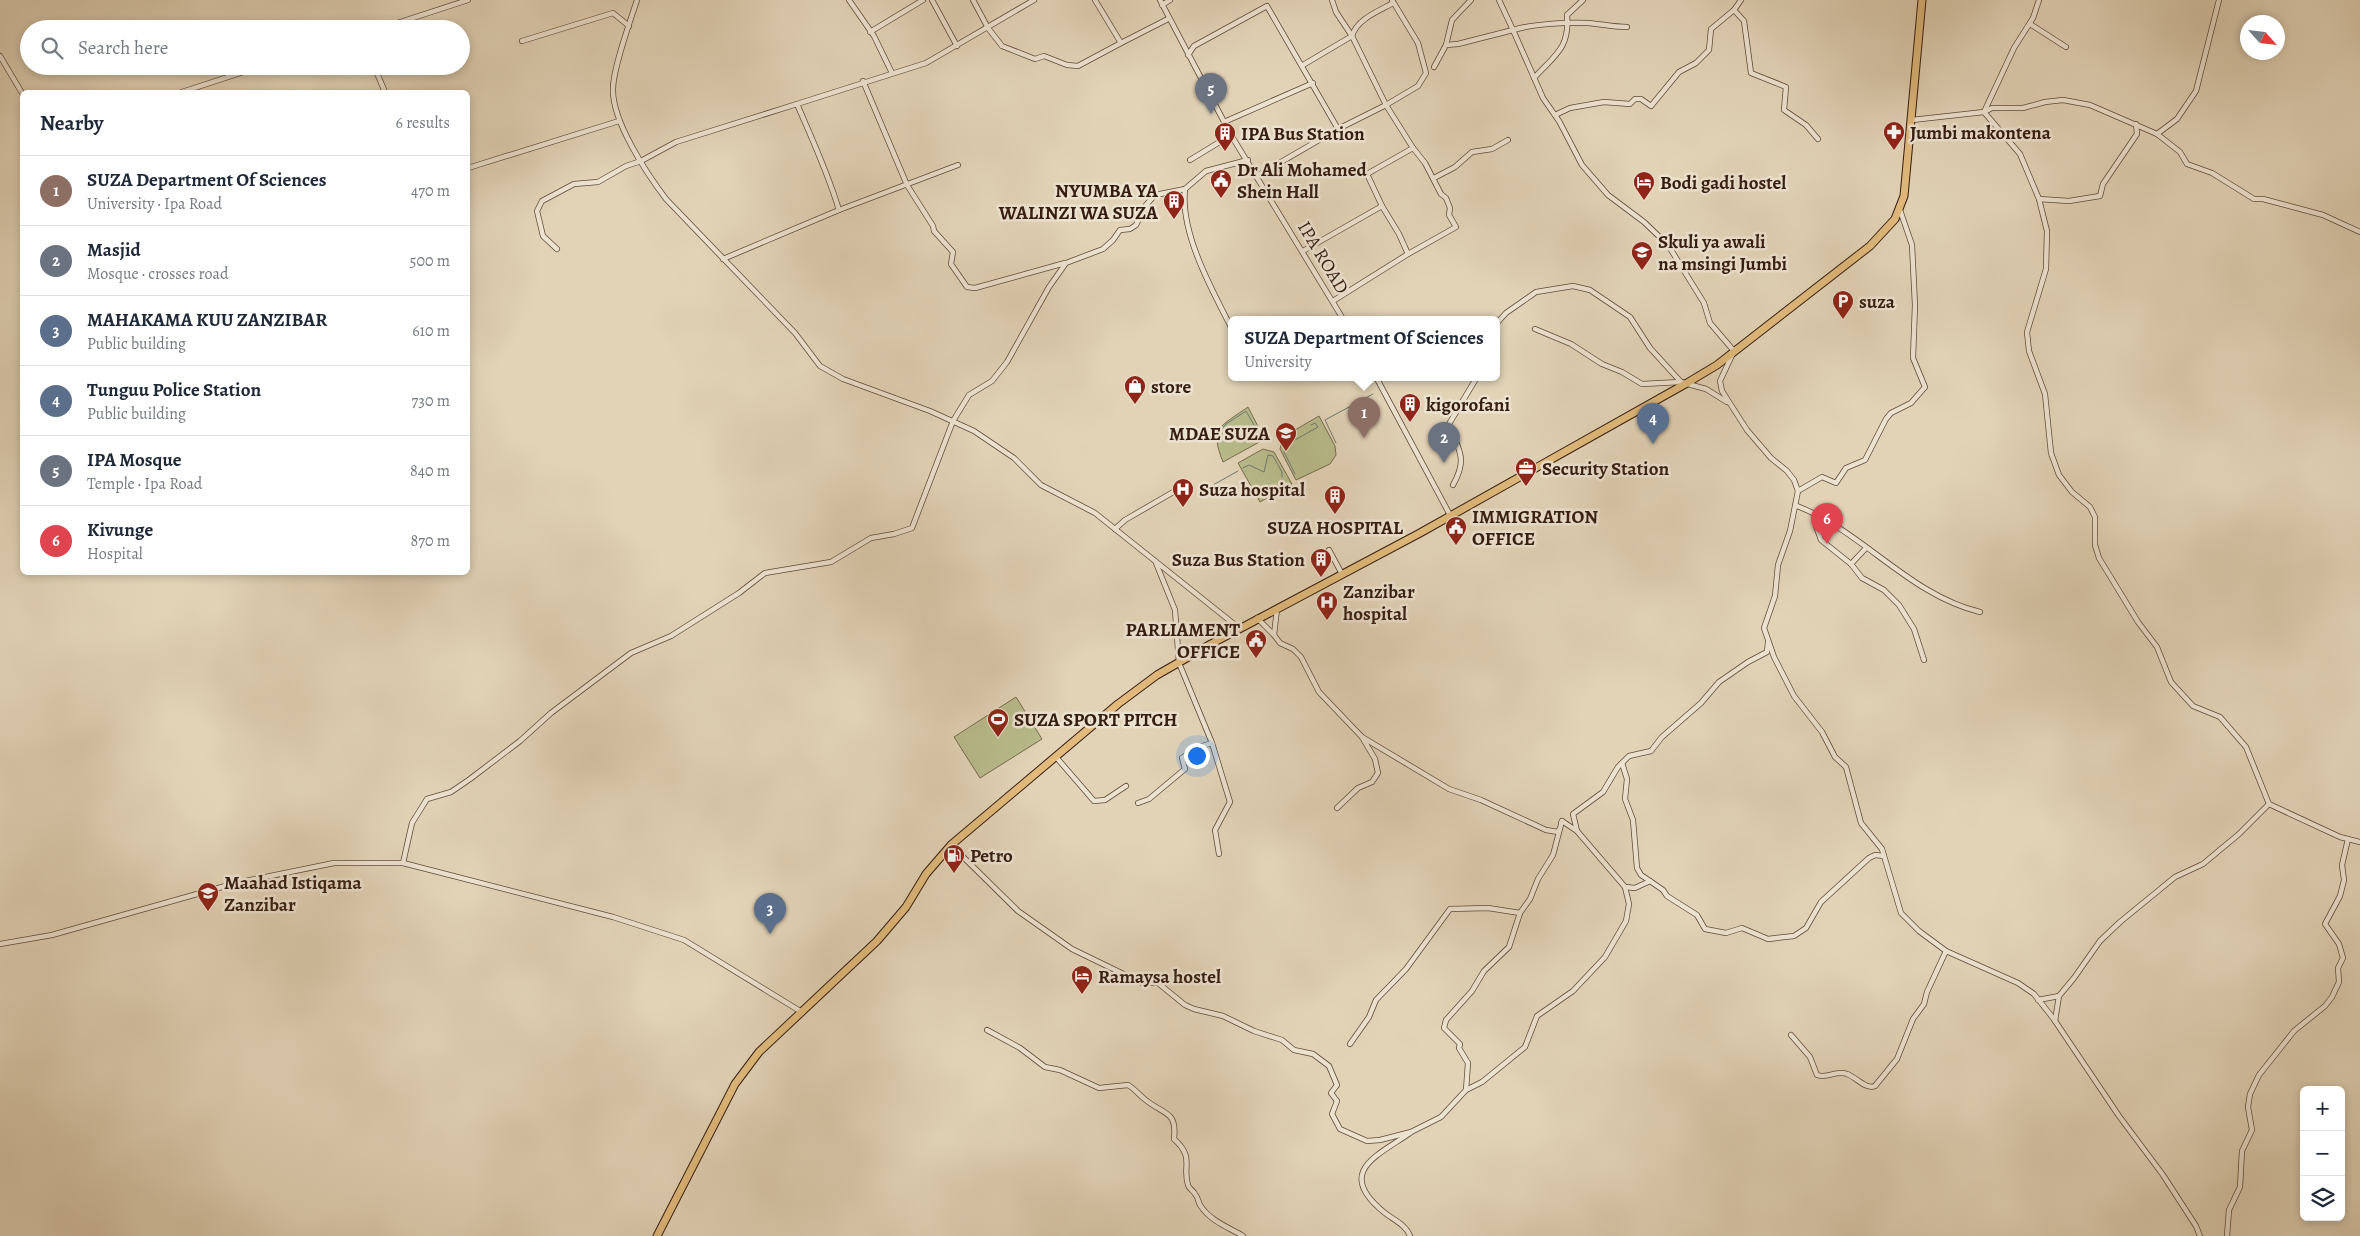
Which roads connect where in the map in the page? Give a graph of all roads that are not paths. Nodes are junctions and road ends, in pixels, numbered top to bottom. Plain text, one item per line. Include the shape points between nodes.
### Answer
1 (468, 0) edge
2 (637, 0) edge
3 (849, 0) edge
4 (923, 0) edge
5 (932, 0) edge
6 (973, 0) edge
7 (1034, 0) edge
8 (1095, 0) edge
9 (1170, 0) edge
10 (1332, 0) edge
11 (1463, 0) edge
12 (1499, 0) edge
13 (1583, 0) edge
14 (1740, 0) edge
15 (1922, 0) edge
16 (2039, 0) edge
17 (2219, 0) edge
18 (1470, 1) edge
19 (1161, 2) edge
20 (1393, 2) edge
21 (1734, 10) junction
22 (1168, 18) junction
23 (407, 20) edge
24 (1568, 24) junction
25 (2030, 24) junction
26 (629, 26) junction
27 (1627, 26) dead end
28 (988, 28) junction
29 (1513, 30) junction
30 (870, 32) junction
31 (1352, 36) junction
32 (522, 41) dead end
33 (1121, 42) junction
34 (1446, 45) junction
35 (956, 46) junction
36 (2066, 47) dead end
37 (1188, 55) junction
38 (0, 56) edge
39 (1303, 65) junction
40 (1434, 67) dead end
41 (892, 73) junction
42 (234, 75) edge
43 (378, 75) edge
44 (1534, 78) junction
45 (864, 81) junction
46 (1313, 83) junction
47 (20, 90) edge
48 (188, 90) edge
49 (384, 90) edge
50 (797, 104) junction
51 (1386, 105) junction
52 (1984, 112) junction
53 (1556, 115) junction
54 (1912, 120) junction
55 (619, 121) junction
56 (1224, 122) junction
57 (2136, 124) junction
58 (1338, 129) junction
59 (2157, 134) junction
60 (1231, 135) junction
61 (1818, 139) dead end
62 (1508, 140) dead end
63 (1413, 148) junction
64 (1190, 160) dead end
65 (1248, 160) junction
66 (641, 161) junction
67 (958, 165) dead end
68 (470, 167) edge
69 (1257, 176) junction
70 (1434, 178) junction
71 (908, 185) junction
72 (1185, 189) junction
73 (2039, 199) junction
74 (1382, 206) junction
75 (839, 210) junction
76 (1900, 210) junction
77 (2360, 232) edge
78 (557, 249) dead end
79 (1303, 251) junction
80 (1408, 254) junction
81 (723, 259) junction
82 (1066, 263) junction
83 (1332, 301) junction
84 (1341, 316) edge
85 (1500, 320) edge
86 (1228, 321) edge
87 (1535, 329) dead end
88 (1734, 351) junction
89 (1378, 381) edge
90 (1475, 381) edge
91 (1684, 382) junction
92 (1735, 409) junction
93 (953, 421) junction
94 (1453, 485) dead end
95 (1175, 491) dead end
96 (1798, 491) junction
97 (1797, 506) junction
98 (1450, 515) junction
99 (1820, 518) junction
100 (1115, 529) junction
101 (1866, 548) junction
102 (1329, 550) dead end
103 (1155, 562) junction
104 (1851, 564) junction
105 (1342, 574) junction
106 (1277, 608) junction
107 (1980, 612) dead end
108 (1258, 618) junction
109 (1239, 628) junction
110 (1274, 635) junction
111 (1768, 636) junction
112 (1924, 660) dead end
113 (1179, 662) junction
114 (1362, 737) junction
115 (1212, 743) junction
116 (1056, 757) junction
117 (1622, 763) junction
118 (1126, 786) dead end
119 (1138, 803) dead end
120 (2269, 804) junction
121 (1337, 808) dead end
122 (1562, 821) junction
123 (1577, 832) junction
124 (2348, 839) junction
125 (2360, 842) edge
126 (951, 846) junction
127 (1220, 854) dead end
128 (1884, 856) junction
129 (403, 863) junction
130 (1650, 881) junction
131 (1625, 887) junction
132 (1520, 912) junction
133 (0, 944) edge
134 (1946, 951) junction
135 (2059, 996) junction
136 (2038, 1000) junction
137 (800, 1011) junction
138 (2055, 1021) junction
139 (987, 1030) dead end
140 (1791, 1035) dead end
141 (1350, 1044) dead end
142 (1466, 1090) junction
143 (1411, 1132) junction
144 (657, 1236) edge
145 (1243, 1236) edge
146 (1410, 1236) edge
147 (2200, 1236) edge
148 (2227, 1236) edge

1 - 23 street
2 - 26 street
3 - 30 street
4 - 30 street
5 - 35 street
6 - 28 street
7 - 28 street
8 - 33 street
9 - 19 street
10 - 31 street
11 - 18 street
12 - 29 street
13 - 24 street via 1567,15
14 - 21 street
15 - 54 main road
16 - 25 street
17 - 59 street via 2196,91 2177,119
18 - 34 street via 1452,20
19 - 22 street, IPA ROAD
20 - 31 street via 1360,23
20 - 51 street via 1418,43 1426,73 1418,86
21 - 53 street via 1710,29 1708,50 1696,63 1679,72 1651,106 1635,98 1630,104 1604,102 1570,108
21 - 61 street via 1744,21 1751,73 1786,87 1784,110 1806,125
22 - 33 street
22 - 37 street, IPA ROAD
24 - 27 street
24 - 29 street
24 - 44 street via 1563,48
25 - 36 street
25 - 52 street via 2014,48
26 - 32 street via 613,13
26 - 55 street via 612,88
28 - 33 street via 1002,46 1035,59 1044,56 1067,65 1078,66
28 - 35 street
29 - 34 street
29 - 44 street
30 - 41 street
31 - 39 street
31 - 51 street
34 - 40 street
35 - 41 street via 926,62
37 - 39 street via 1194,46 1267,6
37 - 56 street, IPA ROAD
38 - 47 street
39 - 46 street
41 - 45 street
42 - 48 street
43 - 49 street
44 - 53 street
45 - 50 street
45 - 71 street
46 - 56 street
46 - 58 street
50 - 66 street via 676,142
50 - 75 street via 829,174
51 - 58 street
51 - 63 street
52 - 54 street
52 - 57 street via 1992,108 2023,108 2063,100 2090,105
52 - 73 street via 2020,154
53 - 88 street via 1582,165 1596,184 1668,245 1704,303 1710,323
54 - 76 main road
55 - 66 street
55 - 68 street
56 - 60 street, IPA ROAD
57 - 59 street
57 - 73 street via 2137,134 2103,184 2100,196 2069,202
58 - 69 street
59 - 77 street via 2180,152 2188,164 2254,199 2323,215
60 - 64 street
60 - 65 street, IPA ROAD
62 - 70 street via 1492,149 1472,152
63 - 70 street
63 - 74 street via 1367,174
65 - 69 street, IPA ROAD
65 - 72 street via 1206,172
66 - 78 street via 592,184 574,184 542,201 537,212 542,236
66 - 81 street via 666,199
67 - 71 street
69 - 79 street, IPA ROAD
70 - 80 street via 1448,202 1449,215 1456,227
71 - 75 street
71 - 82 street via 934,231 953,252 951,264 967,287 976,288
72 - 82 street via 1155,196 1146,205 1136,225 1120,230 1103,250
72 - 86 street via 1186,214 1193,242
73 - 120 street via 2047,231 2046,269 2027,332 2029,351 2045,394 2050,453 2058,475 2090,507 2095,517 2095,545 2099,558 2157,647 2171,682 2193,706 2220,717 2246,747
74 - 79 street
74 - 80 street
75 - 81 street
76 - 88 main road via 1870,246
76 - 96 street via 1912,246 1913,358 1925,387 1911,403 1886,419 1865,460 1846,468 1836,483 1822,477
79 - 83 street, IPA ROAD
80 - 83 street
81 - 93 street via 795,333 820,366 843,379
82 - 93 street via 1007,362 992,381 969,395
83 - 84 street, IPA ROAD
85 - 91 street via 1536,292 1573,286 1590,290 1630,317 1650,348
87 - 91 street via 1571,344 1642,384
88 - 91 main road
88 - 92 street via 1720,381 1725,397
89 - 98 street
90 - 94 street via 1449,424 1462,469
91 - 92 street via 1706,389
91 - 98 main road
92 - 96 street via 1747,430 1794,480
93 - 100 street via 1014,458 1041,485 1095,513
93 - 129 street via 912,528 872,538 831,562 765,573 671,636 631,653 470,779 451,792 427,799 412,823
95 - 100 street
96 - 97 street
97 - 99 street
97 - 111 street via 1778,565 1775,596 1764,624
98 - 105 main road
99 - 101 street
99 - 104 street via 1816,526 1821,540
100 - 103 street
101 - 104 street
101 - 107 street via 1944,599
102 - 105 street
103 - 109 street
103 - 113 street via 1175,610
104 - 112 street via 1862,578 1884,590 1899,605 1914,629
105 - 106 main road
106 - 108 main road
106 - 110 street
108 - 109 main road
108 - 110 street
109 - 113 main road
110 - 114 street via 1301,657 1319,692
111 - 117 street via 1767,652 1719,682 1651,751 1633,754
111 - 128 street via 1774,657 1794,696 1822,732 1835,758 1846,767 1861,823
113 - 115 street
113 - 116 main road via 1140,686
114 - 121 street via 1375,759 1378,773 1372,782 1358,788
114 - 122 street via 1449,789 1546,830 1558,832
115 - 119 street via 1182,758 1185,769 1149,799
115 - 127 street via 1230,802 1215,830
116 - 118 street via 1094,801 1105,800
116 - 126 main road
117 - 123 street via 1603,792 1573,814
117 - 130 street via 1627,779 1626,799 1633,820 1637,868
120 - 124 street
120 - 135 street via 2203,864 2175,877 2120,922 2100,941
122 - 123 street
122 - 132 street via 1553,855
123 - 131 street
124 - 125 street
124 - 148 street via 2340,896 2325,924 2339,944 2343,958 2338,968 2339,982 2325,1006 2294,1031 2270,1059 2250,1094 2248,1112 2252,1130 2242,1151 2240,1187 2229,1210
126 - 137 main road via 926,874 906,907 877,941
126 - 143 street via 1018,910 1072,949 1142,983 1158,983 1194,1009 1223,1016 1326,1062 1337,1085 1331,1094 1337,1101 1332,1114 1348,1134 1367,1141
128 - 130 street via 1869,858 1821,902 1806,928 1794,936 1782,938 1768,939 1742,928 1726,933 1705,929 1697,915
128 - 134 street via 1901,912 1913,926
129 - 133 street via 334,863 236,883 52,935
129 - 137 street via 613,917 684,940
130 - 131 street via 1635,888
131 - 142 street via 1629,904 1626,921 1605,956 1573,991 1537,1016 1525,1047 1482,1082
132 - 141 street via 1488,908 1450,909 1406,970 1376,1000 1369,1017
132 - 142 street via 1509,947 1484,971 1472,991 1446,1020 1444,1028 1460,1044 1459,1048 1468,1062
134 - 136 street via 2018,983
134 - 140 street via 1924,1004 1913,1019 1898,1059 1875,1086 1867,1086 1845,1073 1817,1075 1810,1057
135 - 136 street
135 - 138 street
136 - 138 street
137 - 144 main road via 759,1052 735,1084
138 - 147 street via 2182,1203
139 - 145 street via 1020,1048 1045,1068 1060,1070 1099,1088 1128,1085 1167,1112 1175,1123 1174,1139 1185,1152 1188,1187 1196,1194 1201,1206 1221,1225
142 - 143 street via 1441,1117
143 - 146 street via 1372,1157 1362,1176 1364,1191 1407,1229

